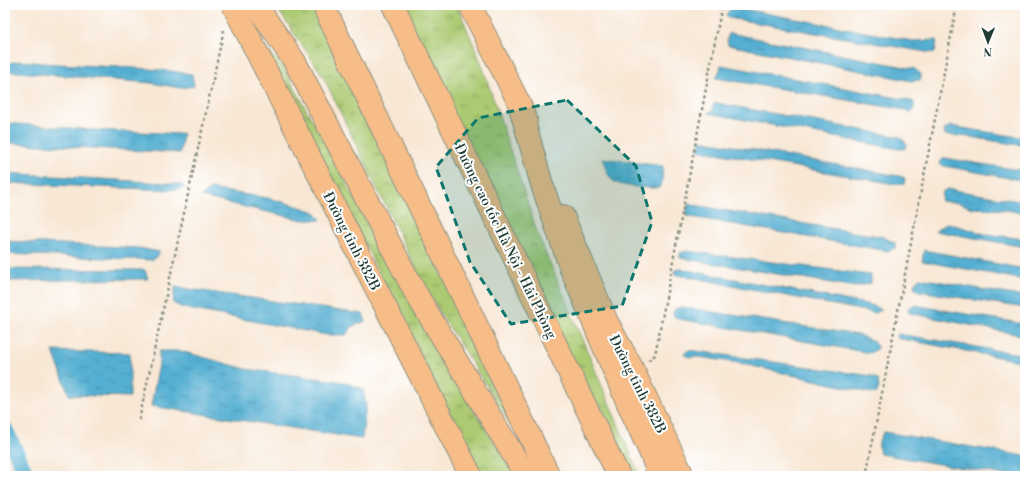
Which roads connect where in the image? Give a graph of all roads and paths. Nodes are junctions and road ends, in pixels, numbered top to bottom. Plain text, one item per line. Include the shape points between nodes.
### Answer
1 (323, 5) edge
2 (393, 5) edge
3 (470, 5) edge
4 (722, 5) edge
5 (957, 5) edge
6 (243, 9) edge
7 (519, 104) junction
8 (632, 368) junction
9 (139, 420) dead end
10 (471, 476) edge
11 (526, 476) edge
12 (549, 476) edge
13 (619, 476) edge
14 (659, 476) edge
15 (683, 476) edge
16 (866, 476) edge

1 - 12 main road
2 - 13 main road, Đường cao tốc Hà Nội - Hải Phòng
3 - 7 main road, Đường tỉnh 382B
4 - 8 path via 655,355
5 - 16 path
6 - 9 path via 225,24
6 - 10 main road, Đường tỉnh 382B
6 - 11 main road via 295,62 415,292
7 - 8 main road, Đường tỉnh 382B via 607,322
7 - 14 main road via 542,185 571,269
8 - 15 main road, Đường tỉnh 382B

